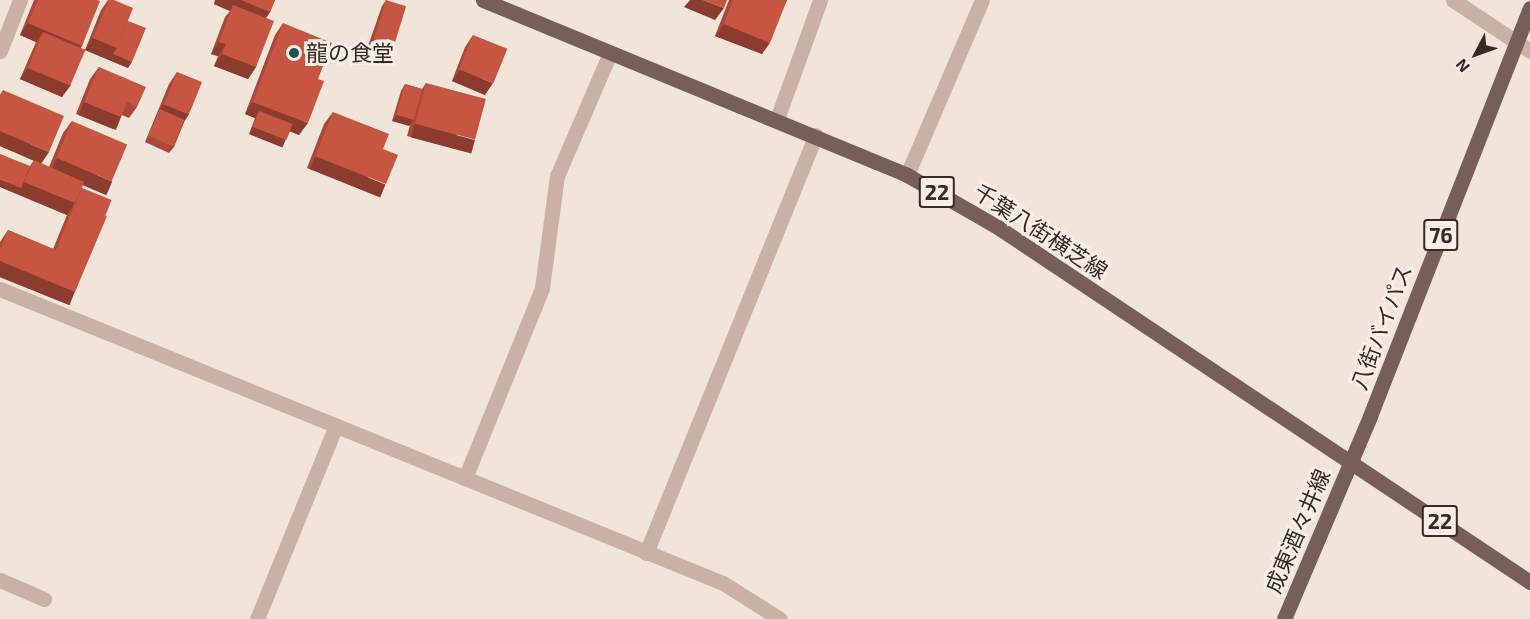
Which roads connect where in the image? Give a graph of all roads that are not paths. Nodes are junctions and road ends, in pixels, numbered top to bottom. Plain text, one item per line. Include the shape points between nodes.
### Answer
1 (20, 0) edge
2 (483, 0) edge
3 (820, 0) edge
4 (982, 0) edge
5 (1454, 0) edge
6 (1530, 8) edge
7 (1523, 47) edge
8 (0, 51) edge
9 (610, 53) junction
10 (777, 119) junction
11 (816, 135) junction
12 (907, 175) junction
13 (0, 289) edge
14 (336, 425) junction
15 (1350, 460) junction
16 (465, 478) junction
17 (646, 553) junction
18 (0, 580) edge
19 (1530, 582) edge
20 (44, 599) dead end
21 (257, 619) edge
22 (780, 619) edge
23 (1284, 619) edge

1 - 8 street
2 - 9 main road, 千葉八街横芝線 / 22
3 - 10 street
4 - 12 street
5 - 7 street
6 - 7 main road, 八街バイパス / 76
7 - 15 main road, 八街バイパス / 76
9 - 10 main road, 千葉八街横芝線 / 22
9 - 16 street via 557,176 542,288
10 - 11 main road, 千葉八街横芝線 / 22
11 - 12 main road, 千葉八街横芝線 / 22
11 - 17 street
12 - 15 main road, 千葉八街横芝線 / 22 via 999,228
13 - 14 street
14 - 16 street
14 - 21 street
15 - 19 main road, 千葉八街横芝線 / 22
15 - 23 main road, 成東酒々井線 / 76
16 - 17 street
17 - 22 street via 723,583
18 - 20 street

